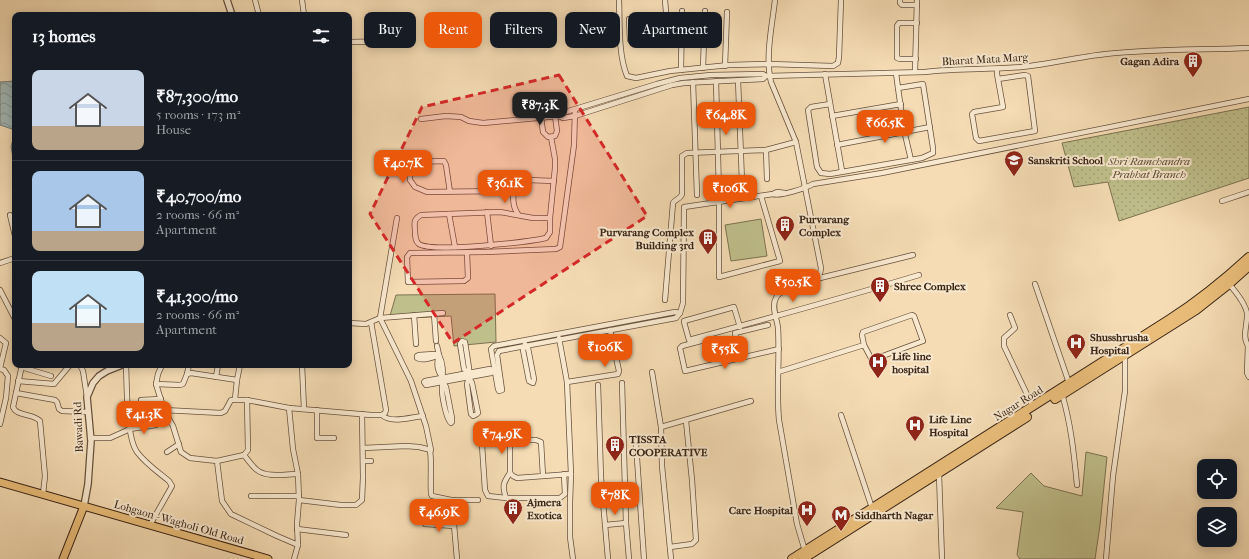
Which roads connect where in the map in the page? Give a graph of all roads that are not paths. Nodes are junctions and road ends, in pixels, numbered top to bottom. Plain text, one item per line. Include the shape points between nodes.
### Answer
1 (227, 0) edge
2 (255, 0) edge
3 (302, 0) edge
4 (619, 0) edge
5 (665, 0) edge
6 (775, 0) edge
7 (841, 0) edge
8 (900, 0) edge
9 (917, 3) edge
10 (682, 11) dead end
11 (705, 11) dead end
12 (231, 12) edge
13 (258, 12) edge
14 (304, 12) edge
15 (620, 12) edge
16 (666, 12) edge
17 (727, 12) dead end
18 (917, 23) junction
19 (620, 24) joint
20 (628, 24) edge
21 (352, 42) edge
22 (364, 42) edge
23 (1249, 48) edge
24 (916, 59) junction
25 (769, 64) junction
26 (725, 66) junction
27 (703, 68) junction
28 (997, 69) junction
29 (681, 70) junction
30 (915, 72) junction
31 (896, 73) junction
32 (824, 74) junction
33 (768, 76) junction
34 (998, 79) junction
35 (738, 80) junction
36 (716, 81) junction
37 (693, 82) junction
38 (898, 88) junction
39 (1249, 99) edge
40 (830, 104) junction
41 (900, 104) junction
42 (575, 110) junction
43 (557, 116) junction
44 (575, 116) junction
45 (832, 116) junction
46 (541, 118) junction
47 (421, 119) dead end
48 (930, 127) junction
49 (905, 132) junction
50 (551, 137) junction
51 (796, 142) junction
52 (837, 145) junction
53 (766, 150) junction
54 (741, 151) junction
55 (696, 153) junction
56 (718, 153) junction
57 (911, 160) junction
58 (842, 171) junction
59 (767, 179) dead end
60 (554, 181) junction
61 (742, 182) dead end
62 (514, 187) junction
63 (806, 188) junction
64 (450, 192) junction
65 (1249, 192) edge
66 (719, 193) dead end
67 (697, 195) dead end
68 (761, 196) junction
69 (1222, 201) dead end
70 (719, 202) junction
71 (487, 212) junction
72 (449, 214) junction
73 (518, 214) junction
74 (10, 215) dead end
75 (397, 218) dead end
76 (550, 218) junction
77 (12, 223) edge
78 (491, 246) junction
79 (455, 247) junction
80 (467, 253) junction
81 (913, 255) dead end
82 (1249, 257) edge
83 (12, 259) edge
84 (0, 263) edge
85 (1249, 266) edge
86 (919, 275) dead end
87 (816, 279) junction
88 (1035, 284) dead end
89 (1229, 284) junction
90 (0, 290) edge
91 (665, 300) dead end
92 (12, 313) edge
93 (443, 313) dead end
94 (680, 313) junction
95 (434, 314) junction
96 (414, 315) junction
97 (660, 315) junction
98 (1010, 315) dead end
99 (777, 316) junction
100 (380, 318) junction
101 (661, 321) junction
102 (371, 322) junction
103 (352, 323) edge
104 (768, 325) dead end
105 (740, 326) junction
106 (613, 327) junction
107 (559, 337) junction
108 (0, 338) edge
109 (524, 340) junction
110 (416, 344) dead end
111 (864, 345) junction
112 (525, 346) junction
113 (1248, 346) edge
114 (492, 347) junction
115 (779, 348) junction
116 (497, 352) junction
117 (1125, 356) junction
118 (740, 358) junction
119 (719, 363) junction
120 (0, 368) edge
121 (21, 368) edge
122 (27, 368) edge
123 (67, 368) edge
124 (82, 368) edge
125 (111, 368) edge
126 (126, 368) edge
127 (161, 368) edge
128 (188, 368) edge
129 (218, 368) edge
130 (239, 368) edge
131 (301, 368) edge
132 (497, 370) junction
133 (652, 372) dead end
134 (778, 372) junction
135 (187, 374) junction
136 (468, 375) junction
137 (51, 376) dead end
138 (216, 377) junction
139 (1249, 377) edge
140 (237, 380) junction
141 (443, 380) junction
142 (18, 381) junction
143 (567, 382) junction
144 (622, 383) dead end
145 (1069, 383) junction
146 (156, 384) junction
147 (598, 385) dead end
148 (16, 393) junction
149 (1062, 394) junction
150 (87, 397) junction
151 (161, 399) junction
152 (235, 399) junction
153 (141, 400) dead end
154 (247, 400) junction
155 (751, 401) dead end
156 (1033, 407) junction
157 (289, 408) junction
158 (304, 409) junction
159 (164, 410) junction
160 (317, 410) junction
161 (88, 412) junction
162 (362, 414) junction
163 (841, 414) dead end
164 (382, 415) junction
165 (423, 416) junction
166 (686, 421) junction
167 (0, 424) edge
168 (156, 424) dead end
169 (661, 427) junction
170 (130, 428) junction
171 (90, 438) junction
172 (334, 438) dead end
173 (179, 444) junction
174 (636, 444) dead end
175 (482, 445) dead end
176 (363, 448) junction
177 (430, 450) junction
178 (167, 452) dead end
179 (244, 455) junction
180 (217, 461) junction
181 (363, 461) junction
182 (371, 461) dead end
183 (510, 473) junction
184 (298, 474) junction
185 (564, 474) junction
186 (572, 474) junction
187 (939, 474) junction
188 (543, 476) junction
189 (0, 482) edge
190 (1077, 485) dead end
191 (43, 494) junction
192 (251, 496) dead end
193 (299, 498) junction
194 (506, 498) junction
195 (451, 500) junction
196 (478, 500) dead end
197 (84, 506) junction
198 (872, 508) junction
199 (864, 517) junction
200 (626, 523) junction
201 (425, 524) dead end
202 (150, 525) junction
203 (605, 525) junction
204 (454, 526) junction
205 (297, 529) junction
206 (346, 535) dead end
207 (298, 545) junction
208 (670, 547) junction
209 (807, 556) edge
210 (63, 559) edge
211 (268, 559) edge
212 (294, 559) edge
213 (457, 559) edge
214 (573, 559) edge
215 (608, 559) edge
216 (629, 559) edge
217 (644, 559) edge
218 (671, 559) edge
219 (792, 559) edge
220 (942, 559) edge
221 (1106, 559) edge

1 - 12 street
2 - 13 street
3 - 14 street
4 - 15 street
5 - 16 street
6 - 25 street
7 - 25 street via 838,63 833,66
8 - 9 street via 902,5
9 - 18 street
10 - 29 street
11 - 27 street
17 - 26 street
18 - 24 street
18 - 24 street via 899,23 897,26 897,58
19 - 20 street
19 - 29 street via 621,51 628,76 636,78
21 - 22 street
23 - 28 street, Bharat Mata Marg via 1130,52
24 - 30 street
25 - 26 street
25 - 33 street
26 - 27 street
27 - 29 street
28 - 30 street, Bharat Mata Marg
28 - 34 street
30 - 31 street, Bharat Mata Marg
31 - 32 street, Bharat Mata Marg
31 - 38 street
32 - 33 street, Bharat Mata Marg
32 - 40 street
33 - 35 street via 763,79
33 - 42 street via 763,74 680,78
33 - 51 street
34 - 34 street via 1028,76 1036,129 1034,132 979,141 976,138 972,114 1003,106
35 - 36 street
35 - 54 street
36 - 37 street
36 - 56 street
37 - 44 street via 672,85
37 - 55 street
38 - 41 street
38 - 48 street via 923,84
39 - 63 street via 882,173 813,184
40 - 45 street
40 - 58 street via 811,107 808,110 817,167 825,174
41 - 45 street
41 - 49 street
42 - 43 street
42 - 44 street
43 - 44 street
43 - 46 street
43 - 50 street via 557,131 555,136
44 - 80 street via 572,160 560,247 556,250
45 - 52 street
46 - 47 street via 483,123 446,116
46 - 50 street via 543,132
48 - 49 street
48 - 57 street via 932,153
49 - 52 street
49 - 57 street
50 - 60 street via 555,164
51 - 53 street
51 - 63 street
52 - 58 street
53 - 54 street
53 - 59 street
54 - 56 street
54 - 61 street
55 - 56 street
55 - 67 street
55 - 91 street via 684,154 681,159 682,194 673,203
56 - 66 street
57 - 58 street
60 - 62 street via 528,180
60 - 76 street
62 - 64 street via 502,191
62 - 73 street via 514,209
63 - 68 street
63 - 87 street via 821,268 821,274
64 - 64 street via 444,161 413,162 409,165 410,180 415,187 427,192
65 - 69 street
68 - 70 street
68 - 70 street via 780,261 719,276
70 - 94 street via 684,207 683,303
71 - 72 street
71 - 73 street
71 - 78 street
72 - 79 street
72 - 79 street via 421,215 416,218 415,239 426,247
73 - 76 street via 533,218
74 - 77 street
75 - 100 street
76 - 78 street via 550,232 546,238
78 - 79 street
80 - 80 street via 467,280 408,282 407,257 410,254
81 - 87 street
82 - 145 highway, Nagar Road via 1192,305
83 - 84 street
85 - 89 highway, Nagar Road
86 - 99 street
87 - 99 street via 799,288 780,293 774,303
88 - 145 street
89 - 113 street via 1247,312 1245,340
89 - 117 highway, Nagar Road via 1196,310
90 - 92 street
93 - 95 street
94 - 97 street
94 - 101 street via 676,318
95 - 96 street
95 - 141 street via 439,355 437,362
96 - 100 street
96 - 110 street
97 - 101 street
97 - 106 street
98 - 156 street via 1015,328 1004,338 1004,346
99 - 105 street
99 - 115 street
100 - 102 street
100 - 165 street via 411,381
101 - 106 street
102 - 103 street
102 - 164 street via 386,410
104 - 118 street via 734,334
105 - 105 street via 734,306 684,321 689,340
106 - 107 street
106 - 143 street via 618,374
107 - 109 street
107 - 112 street
107 - 143 street
108 - 120 street via 6,343
109 - 112 street
109 - 114 street
111 - 111 street via 863,332 912,315 923,340 872,360
111 - 134 street
112 - 112 street via 528,348 534,379 532,383 529,381
112 - 116 street
113 - 139 street
114 - 116 street
114 - 132 street
115 - 118 street
115 - 134 street
116 - 132 street
117 - 149 highway, Nagar Road
117 - 221 street via 1125,391 1113,476
118 - 119 street
119 - 119 street via 685,371 680,348 712,338
120 - 167 street via 8,376
121 - 142 street
122 - 137 street
123 - 142 street via 54,384
124 - 150 street
125 - 150 street, Bawadi Rd via 93,383
126 - 170 street
127 - 146 street
128 - 135 street
129 - 138 street
130 - 140 street
131 - 158 street
132 - 136 street
133 - 169 street
134 - 209 street via 779,420 797,524
135 - 138 street
135 - 146 street via 180,385
136 - 136 street via 464,369 460,344 462,341 469,368
136 - 136 street via 472,382 478,413 473,416 467,384
136 - 141 street
138 - 140 street
140 - 152 street
141 - 141 street via 452,418 451,423 447,418
142 - 148 street
143 - 186 street
144 - 200 street
145 - 156 highway, Nagar Road
146 - 151 street
147 - 203 street
148 - 161 street via 55,400 62,410
148 - 191 street via 14,410 40,421 45,476
149 - 187 highway, Nagar Road
149 - 190 street via 1071,430
150 - 161 street, Bawadi Rd
151 - 153 street
151 - 159 street
152 - 154 street
152 - 159 street via 231,400 221,413
154 - 157 street
154 - 179 street via 248,450
155 - 166 street
156 - 198 highway, Nagar Road
157 - 158 street
157 - 184 street
158 - 160 street
159 - 173 street
160 - 162 street
160 - 172 street via 317,438
161 - 171 street, Bawadi Rd
162 - 164 street
162 - 176 street
163 - 198 street
164 - 165 street via 392,420
165 - 177 street
166 - 169 street
166 - 208 street via 696,540 692,544
168 - 170 street
169 - 208 street
170 - 171 street via 110,438
170 - 202 street via 137,452 172,486
171 - 197 street, Bawadi Rd via 88,484
173 - 178 street
173 - 180 street via 181,452 190,458
174 - 217 street
175 - 194 street via 485,490 488,496
176 - 177 street via 406,446
176 - 181 street
177 - 195 street via 430,494
179 - 180 street
179 - 184 street via 261,473
180 - 207 street via 222,500 231,514
181 - 182 street
181 - 193 street via 362,500 356,505
183 - 188 street via 517,478
183 - 188 street via 512,442 536,440 542,442
183 - 194 street via 504,482
184 - 193 street
185 - 186 street
185 - 188 street
185 - 194 street via 565,494 560,498
186 - 214 street via 570,537
187 - 199 highway, Nagar Road
187 - 220 street
189 - 191 main road, Lohgaon - Wagholi Old Road
191 - 197 main road, Lohgaon - Wagholi Old Road
192 - 193 street
193 - 205 street
195 - 196 street
195 - 204 street
197 - 202 main road, Lohgaon - Wagholi Old Road
197 - 210 main road
198 - 199 highway, Nagar Road
199 - 209 highway, Nagar Road
200 - 203 street
200 - 216 street
201 - 204 street
202 - 211 main road, Lohgaon - Wagholi Old Road
203 - 215 street
204 - 213 street
205 - 206 street
205 - 207 street
207 - 212 street
208 - 218 street
209 - 219 highway, Nagar Road

